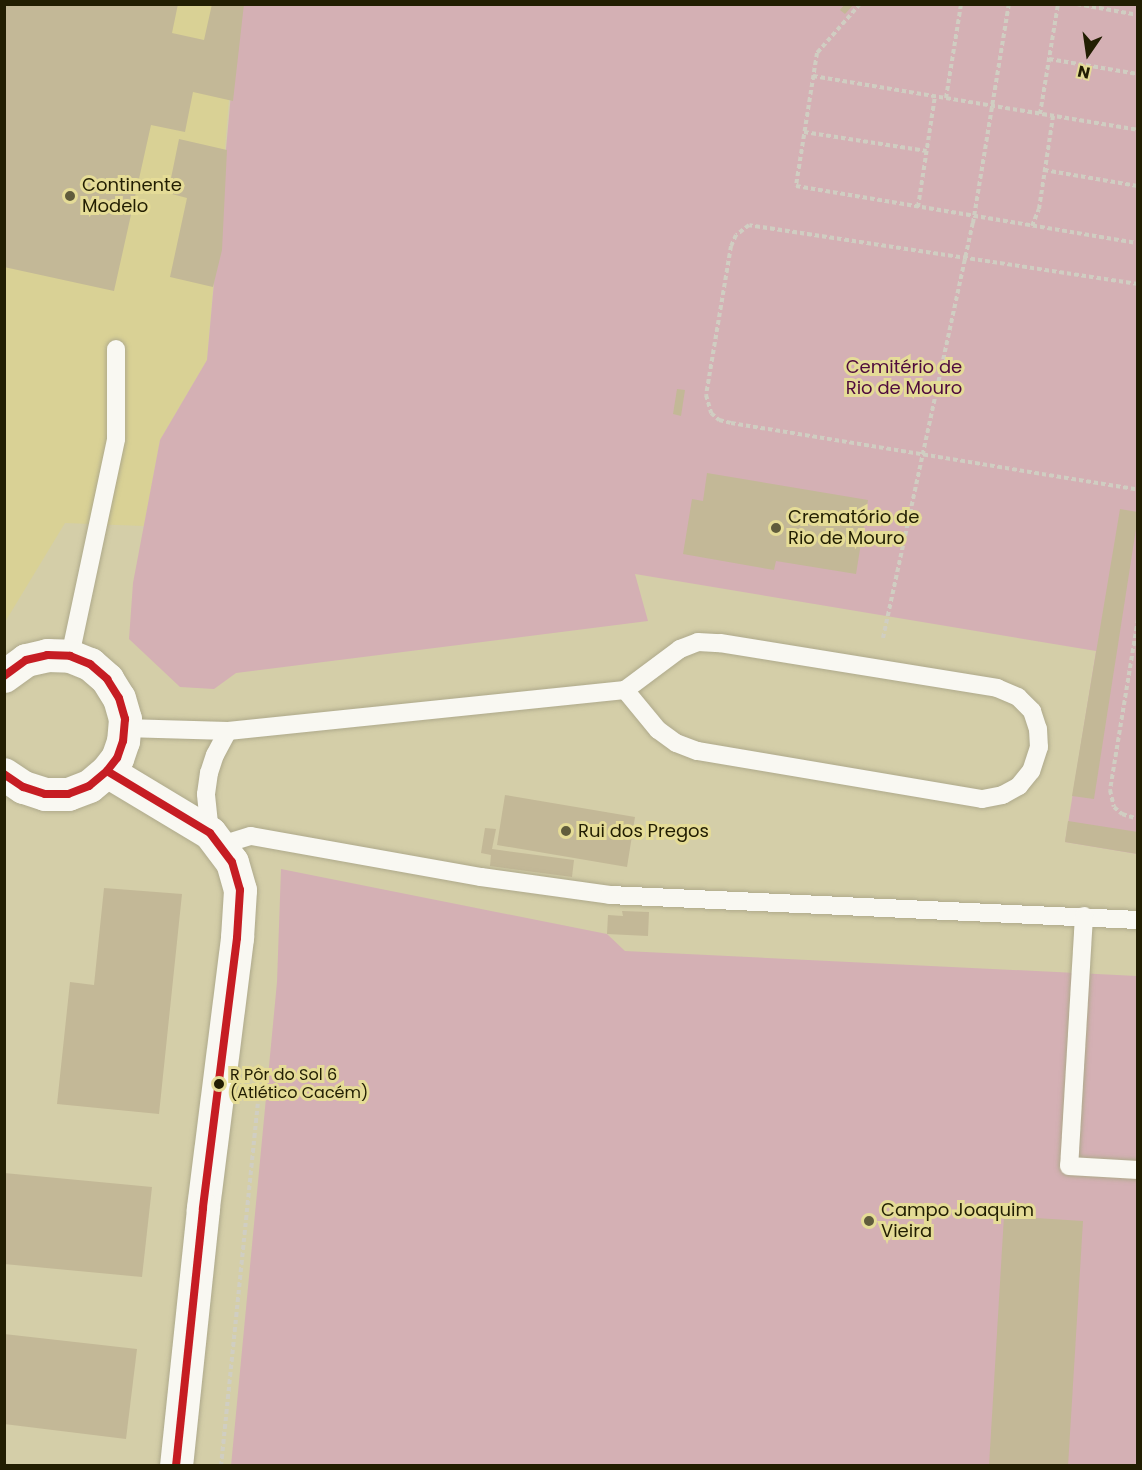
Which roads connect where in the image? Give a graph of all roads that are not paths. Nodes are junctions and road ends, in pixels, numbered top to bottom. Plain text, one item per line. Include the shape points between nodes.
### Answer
1 (116, 349) dead end
2 (70, 656) junction
3 (4, 676) edge
4 (625, 690) junction
5 (124, 728) junction
6 (228, 732) junction
7 (107, 771) junction
8 (4, 774) edge
9 (215, 839) junction
10 (1084, 916) junction
11 (1137, 920) edge
12 (1137, 1170) edge
13 (176, 1466) edge

1 - 2 lane via 116,439
2 - 3 street via 47,655 26,660
2 - 5 street via 90,664 107,679 119,698
4 - 4 lane via 658,730 697,751 982,799 1003,795 1019,786 1031,771 1039,747 1032,711 1018,697 997,688 720,643 698,642 680,649
4 - 6 lane
5 - 6 lane
5 - 7 street via 117,758
6 - 9 lane via 215,755 206,794
7 - 8 street via 89,786 68,794 45,794 23,787
7 - 9 street
9 - 10 lane via 251,836 481,877 610,895
9 - 13 street via 238,876 237,939
10 - 11 lane
10 - 12 lane via 1069,1166

